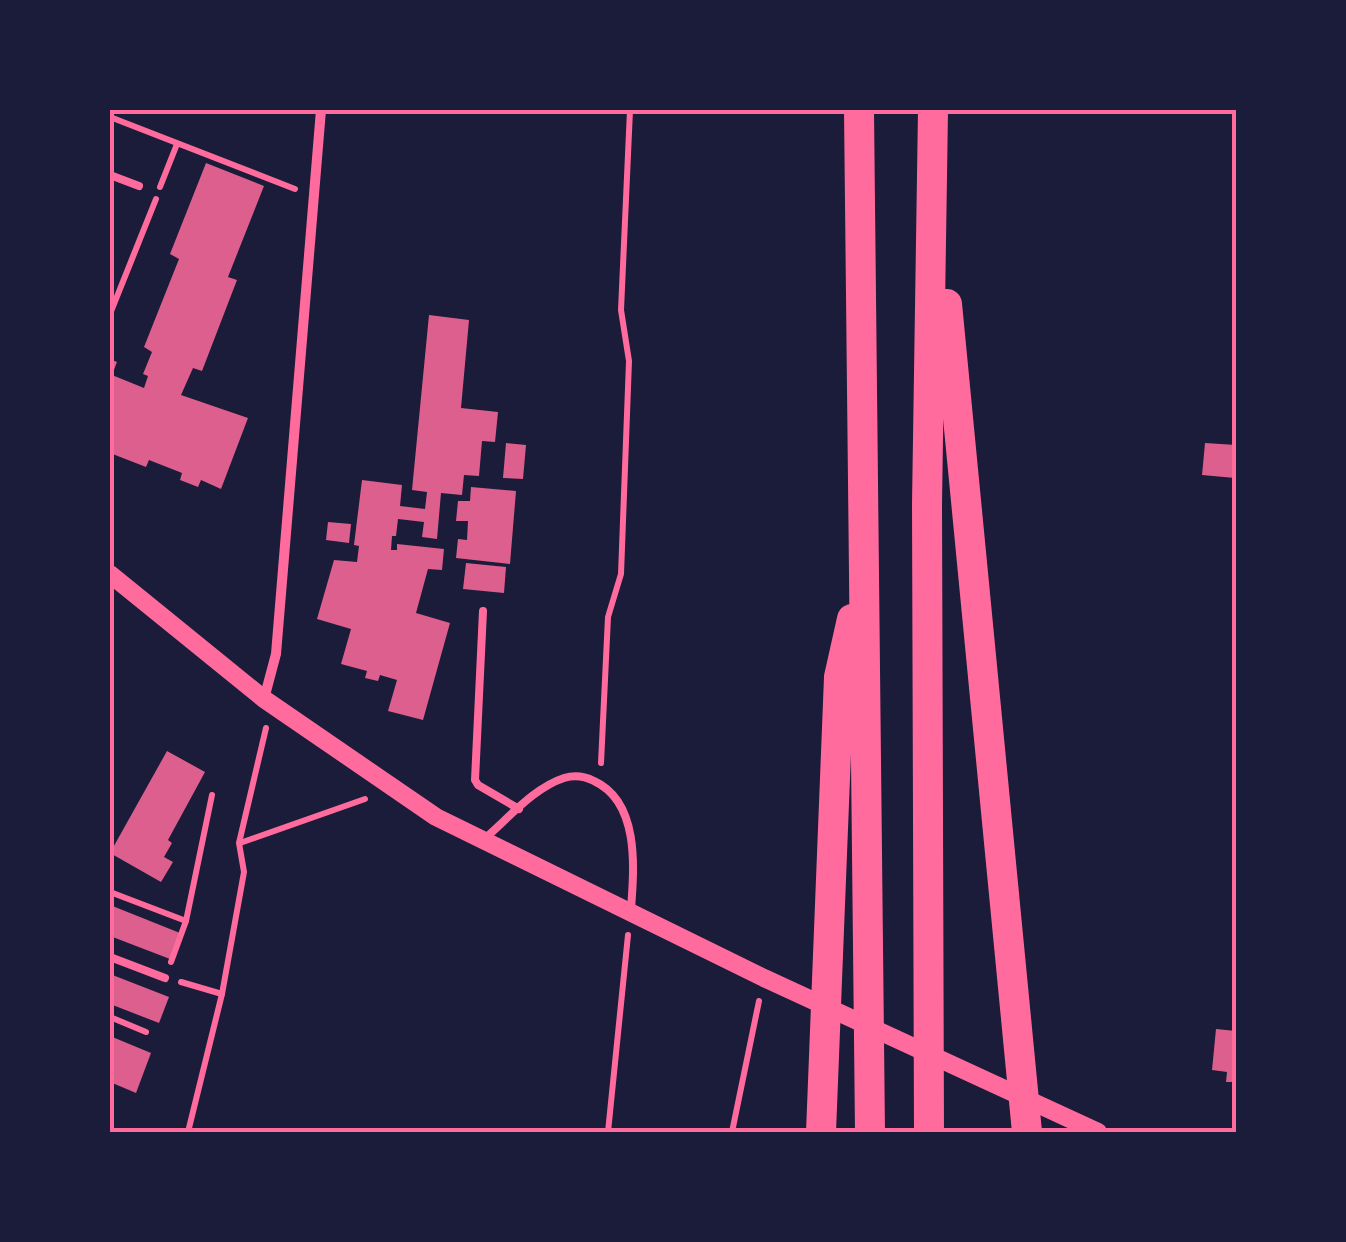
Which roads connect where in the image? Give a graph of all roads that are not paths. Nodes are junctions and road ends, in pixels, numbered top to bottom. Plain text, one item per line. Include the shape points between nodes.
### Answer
1 (321, 110) edge
2 (859, 110) edge
3 (933, 110) edge
4 (933, 166) junction
5 (110, 176) edge
6 (139, 186) dead end
7 (863, 572) junction
8 (110, 574) edge
9 (483, 611) dead end
10 (264, 699) junction
11 (519, 809) junction
12 (482, 840) junction
13 (630, 914) junction
14 (110, 957) edge
15 (165, 978) road end
16 (821, 1123) edge
17 (870, 1132) edge
18 (929, 1132) edge
19 (1027, 1132) edge
20 (1098, 1132) edge

1 - 10 street via 276,654
2 - 7 highway
3 - 4 highway
4 - 18 highway
4 - 19 highway
5 - 6 lane
7 - 16 highway via 839,677
7 - 17 highway
8 - 10 street
9 - 11 lane via 475,780
10 - 12 street via 436,817
11 - 12 lane
11 - 13 lane via 565,778 600,784 620,806 631,838
12 - 13 street
13 - 20 street
14 - 15 lane

